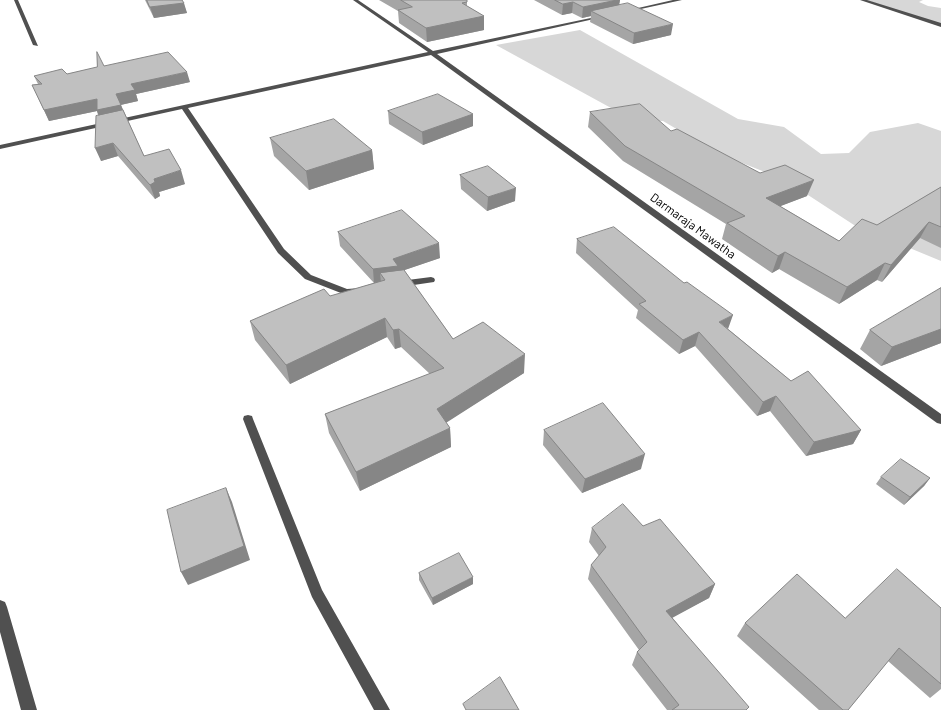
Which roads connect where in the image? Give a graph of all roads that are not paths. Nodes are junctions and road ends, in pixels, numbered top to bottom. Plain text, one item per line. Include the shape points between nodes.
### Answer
1 (16, 0) edge
2 (355, 0) edge
3 (680, 0) edge
4 (862, 0) edge
5 (620, 12) edge
6 (610, 14) edge
7 (941, 26) edge
8 (36, 45) dead end
9 (431, 52) junction
10 (184, 107) junction
11 (0, 147) edge
12 (431, 280) dead end
13 (393, 285) edge
14 (365, 289) edge
15 (248, 419) dead end
16 (941, 420) edge
17 (0, 607) edge
18 (29, 710) edge
19 (382, 710) edge

1 - 8 street
2 - 9 street, Darmaraja Mawatha
3 - 5 street
4 - 7 street
6 - 9 street
9 - 10 street
9 - 16 street, Darmaraja Mawatha
10 - 11 street
10 - 14 street via 281,251 308,277 346,292
12 - 13 street
15 - 19 street via 317,593
17 - 18 street

